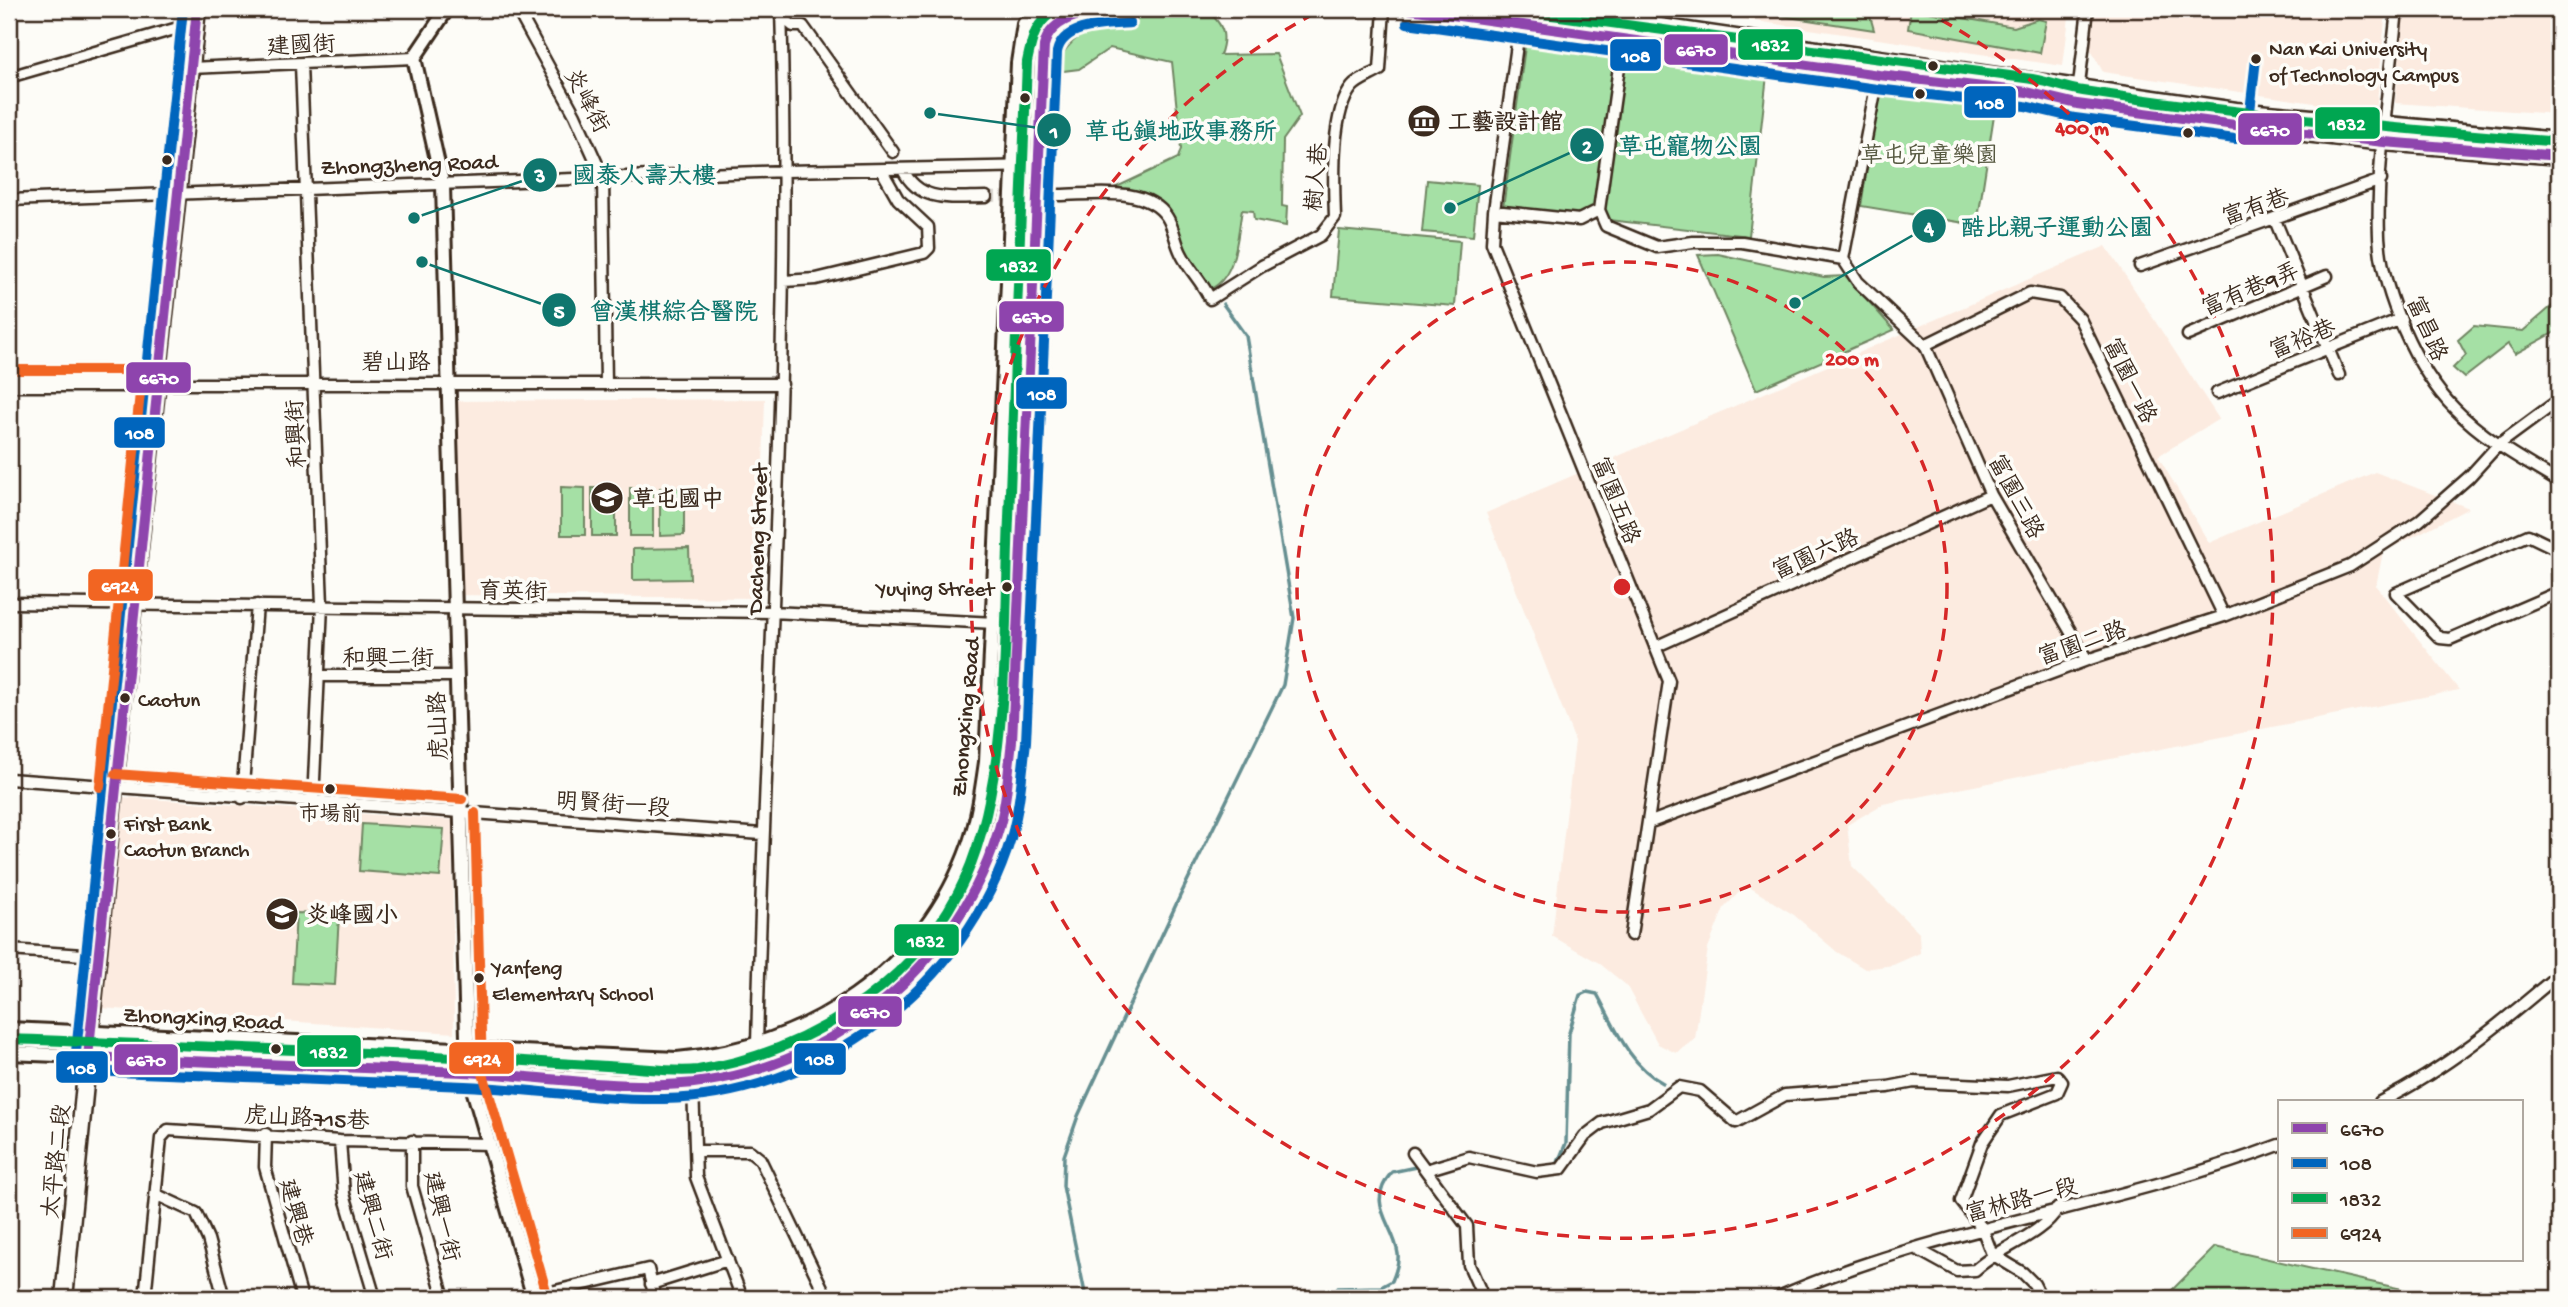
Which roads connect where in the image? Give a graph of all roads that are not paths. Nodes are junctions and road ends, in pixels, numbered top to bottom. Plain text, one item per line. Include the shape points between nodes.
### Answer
1 (447, 9) edge
2 (517, 9) edge
3 (1040, 9) edge
4 (1046, 9) edge
5 (1129, 9) edge
6 (1384, 9) edge
7 (1409, 9) edge
8 (1533, 9) edge
9 (1541, 9) edge
10 (2088, 9) edge
11 (2396, 9) edge
12 (198, 11) edge
13 (781, 12) edge
14 (1557, 16) edge
15 (1060, 23) junction
16 (1520, 23) junction
17 (1623, 38) junction
18 (414, 58) junction
19 (301, 64) junction
20 (1880, 67) junction
21 (190, 68) junction
22 (9, 77) edge
23 (2078, 97) junction
24 (2385, 135) junction
25 (2559, 141) edge
26 (893, 152) dead end
27 (2559, 156) edge
28 (1015, 165) junction
29 (1037, 166) junction
30 (903, 170) junction
31 (785, 171) junction
32 (882, 171) junction
33 (603, 177) junction
34 (2381, 180) junction
35 (443, 186) junction
36 (305, 190) junction
37 (177, 192) junction
38 (1059, 195) tunnel mouth
39 (986, 197) tunnel mouth
40 (9, 200) edge
41 (1599, 210) junction
42 (1494, 211) junction
43 (2275, 220) junction
44 (1843, 259) junction
45 (2140, 266) dead end
46 (2327, 276) dead end
47 (784, 281) junction
48 (2303, 286) junction
49 (2401, 319) junction
50 (2188, 335) dead end
51 (1925, 345) junction
52 (2328, 348) junction
53 (2339, 375) dead end
54 (9, 384) edge
55 (155, 384) junction
56 (312, 384) junction
57 (450, 384) junction
58 (606, 384) junction
59 (782, 384) junction
60 (2217, 393) dead end
61 (2559, 400) edge
62 (2498, 445) junction
63 (2559, 482) edge
64 (1991, 495) junction
65 (2559, 550) edge
66 (2559, 592) edge
67 (9, 603) edge
68 (133, 603) junction
69 (257, 605) junction
70 (322, 605) junction
71 (456, 608) junction
72 (772, 612) junction
73 (2224, 616) junction
74 (1016, 624) junction
75 (992, 625) junction
76 (1655, 647) junction
77 (2087, 660) junction
78 (320, 676) junction
79 (457, 676) junction
80 (9, 779) edge
81 (114, 788) junction
82 (242, 798) junction
83 (313, 802) junction
84 (461, 813) junction
85 (1648, 823) junction
86 (762, 834) junction
87 (1631, 935) dead end
88 (9, 950) edge
89 (99, 956) junction
90 (2559, 974) edge
91 (9, 1029) edge
92 (91, 1032) junction
93 (757, 1045) junction
94 (468, 1052) junction
95 (9, 1053) edge
96 (88, 1057) junction
97 (760, 1071) junction
98 (468, 1072) junction
99 (693, 1085) junction
100 (2384, 1100) edge
101 (266, 1134) junction
102 (340, 1141) junction
103 (412, 1141) junction
104 (490, 1144) junction
105 (2278, 1145) edge
106 (696, 1151) junction
107 (1415, 1156) dead end
108 (1425, 1169) junction
109 (156, 1195) junction
110 (2058, 1208) junction
111 (1982, 1228) junction
112 (1917, 1249) junction
113 (1992, 1254) junction
114 (728, 1261) junction
115 (651, 1284) junction
116 (1480, 1290) dead end
117 (534, 1297) edge
118 (64, 1298) edge
119 (145, 1298) edge
120 (224, 1298) edge
121 (302, 1298) edge
122 (375, 1298) edge
123 (444, 1298) edge
124 (654, 1298) edge
125 (742, 1298) edge
126 (827, 1298) edge
127 (1776, 1298) edge
128 (2041, 1298) edge

1 - 18 street
2 - 33 street, 炎峰街
3 - 28 street, Zhongxing Road via 1024,24 1020,42
4 - 15 street
5 - 15 street
6 - 38 street, 樹人巷 via 1380,69 1352,87 1344,106 1334,174 1335,217 1321,234 1210,299 1180,251 1166,215 1150,201 1108,194
7 - 16 street
8 - 16 main road
9 - 14 street
10 - 23 street
11 - 24 street, 富昌路
12 - 21 main road
12 - 22 street via 178,28
13 - 26 street via 793,26 803,26
13 - 31 street, Dacheng Street
14 - 16 main road
14 - 17 main road
14 - 20 main road
15 - 29 street, Zhongxing Road via 1047,36 1041,64
16 - 42 street, 富園五路
17 - 20 main road
17 - 41 street
18 - 19 street, 建國街
18 - 35 street, 虎山路
19 - 21 street, 建國街
19 - 36 street, 和興街
20 - 23 main road
20 - 44 street
21 - 37 main road
23 - 24 main road
24 - 25 main road
24 - 27 main road
24 - 34 street, 富昌路
28 - 29 street, Zhongzheng Road
28 - 30 street, Zhongzheng Road
28 - 75 street, Zhongxing Road
29 - 74 street, Zhongxing Road
30 - 32 street, Zhongzheng Road
30 - 39 street via 912,185 934,198
31 - 32 street, Zhongzheng Road
31 - 33 street, Zhongzheng Road
31 - 47 street, Dacheng Street
32 - 47 street via 898,199 928,227 929,248 872,267
33 - 35 street, Zhongzheng Road
33 - 58 street, 炎峰街
34 - 43 street, 富有巷
34 - 49 street, 富昌路 via 2379,239 2388,285
35 - 36 street, Zhongzheng Road
35 - 57 street, 虎山路
36 - 37 street, Zhongzheng Road
36 - 56 street, 和興街
37 - 40 street, Zhongzheng Road
37 - 55 main road, 太平路二段
41 - 42 street via 1579,220
41 - 44 street via 1606,226 1657,247 1741,242
42 - 76 street, 富園五路 via 1492,243
43 - 45 street, 富有巷
43 - 48 street
44 - 51 street via 1857,282
46 - 48 street, 富有巷9弄
47 - 59 street, Dacheng Street
48 - 50 street, 富有巷9弄
48 - 52 street
49 - 52 street, 富裕巷
49 - 62 street, 富昌路 via 2429,378 2455,410
51 - 64 street, 富園三路
51 - 73 street, 富園一路 via 2030,293 2060,298 2080,319
52 - 53 street
52 - 60 street, 富裕巷
54 - 55 main road, 碧山路
55 - 56 street, 碧山路
55 - 68 main road, 太平路二段
56 - 57 street, 碧山路
56 - 70 street, 和興街
57 - 58 street, 碧山路
57 - 71 street, 虎山路
58 - 59 street, 碧山路
59 - 72 street, Dacheng Street
61 - 62 street, 富園二路
62 - 63 street, 富昌路
62 - 73 street, 富園二路 via 2469,477 2385,545 2350,566
64 - 76 street, 富園六路
64 - 77 street, 富園三路
65 - 66 street via 2528,535 2396,593 2440,639 2451,639
67 - 68 street, 育英街
68 - 69 street, 育英街
68 - 81 main road, 太平路二段
69 - 70 street, 育英街
69 - 82 street
70 - 71 street, 育英街
70 - 78 street, 和興街
71 - 72 street, 育英街
71 - 79 street, 虎山路
72 - 75 street, 育英街
72 - 86 street, Dacheng Street
73 - 77 street, 富園二路
74 - 75 street, 育英街
74 - 97 street, Zhongxing Road via 1015,695 1005,794 997,836 969,902 898,992 836,1035
75 - 93 street, Zhongxing Road via 980,801 970,843 941,905 906,953 864,991 818,1019
76 - 85 street, 富園五路 via 1669,681
77 - 85 street, 富園二路
78 - 79 street, 和興二街
78 - 83 street, 和興街
79 - 84 street, 虎山路
80 - 81 street, 明賢街一段
81 - 82 street, 明賢街一段
81 - 89 main road, 太平路二段
82 - 83 street, 明賢街一段
83 - 84 street, 明賢街一段
84 - 86 street, 明賢街一段
84 - 94 street, 虎山路
85 - 87 street, 富園五路
86 - 93 street, Dacheng Street
88 - 89 street
89 - 92 main road, 太平路二段
90 - 100 street via 2463,1051
91 - 92 street, Zhongxing Road
92 - 94 street, Zhongxing Road
92 - 96 main road, 太平路二段
93 - 94 street, Zhongxing Road via 718,1056 677,1059
93 - 97 street, Dacheng Street
94 - 98 street, 虎山路
95 - 96 street, Zhongxing Road
96 - 98 street, Zhongxing Road
96 - 118 main road, 太平路二段
97 - 99 street, Zhongxing Road
98 - 99 street, Zhongxing Road
98 - 104 street, 虎山路
99 - 106 street
101 - 102 street, 虎山路715巷
101 - 109 street, 虎山路715巷 via 168,1130 161,1138
101 - 121 street, 建興巷 via 265,1167
102 - 103 street, 虎山路715巷
102 - 122 street, 建興二街 via 344,1194
103 - 104 street, 虎山路715巷
103 - 123 street, 建興一街 via 412,1186
104 - 117 street, 虎山路
105 - 110 street, 富林路一段 via 2210,1171
106 - 114 street via 696,1177
106 - 126 street via 750,1151 760,1159
107 - 108 street
108 - 111 street via 1469,1157 1537,1172 1561,1169 1585,1136 1602,1123 1648,1109 1679,1087 1700,1091 1736,1122 1785,1095 1914,1082 2008,1086 2057,1076 2062,1082 2057,1093 2001,1115 1982,1143 1961,1201
108 - 116 street via 1467,1226 1469,1265
109 - 119 street
109 - 120 street via 196,1213
110 - 111 street, 富林路一段
110 - 113 street via 2048,1225
111 - 112 street, 富林路一段
111 - 113 street
112 - 113 street via 1957,1271 1975,1270
112 - 127 street, 富林路一段
113 - 128 street via 2023,1273
114 - 115 street
114 - 125 street
115 - 117 street via 648,1269
115 - 124 street

